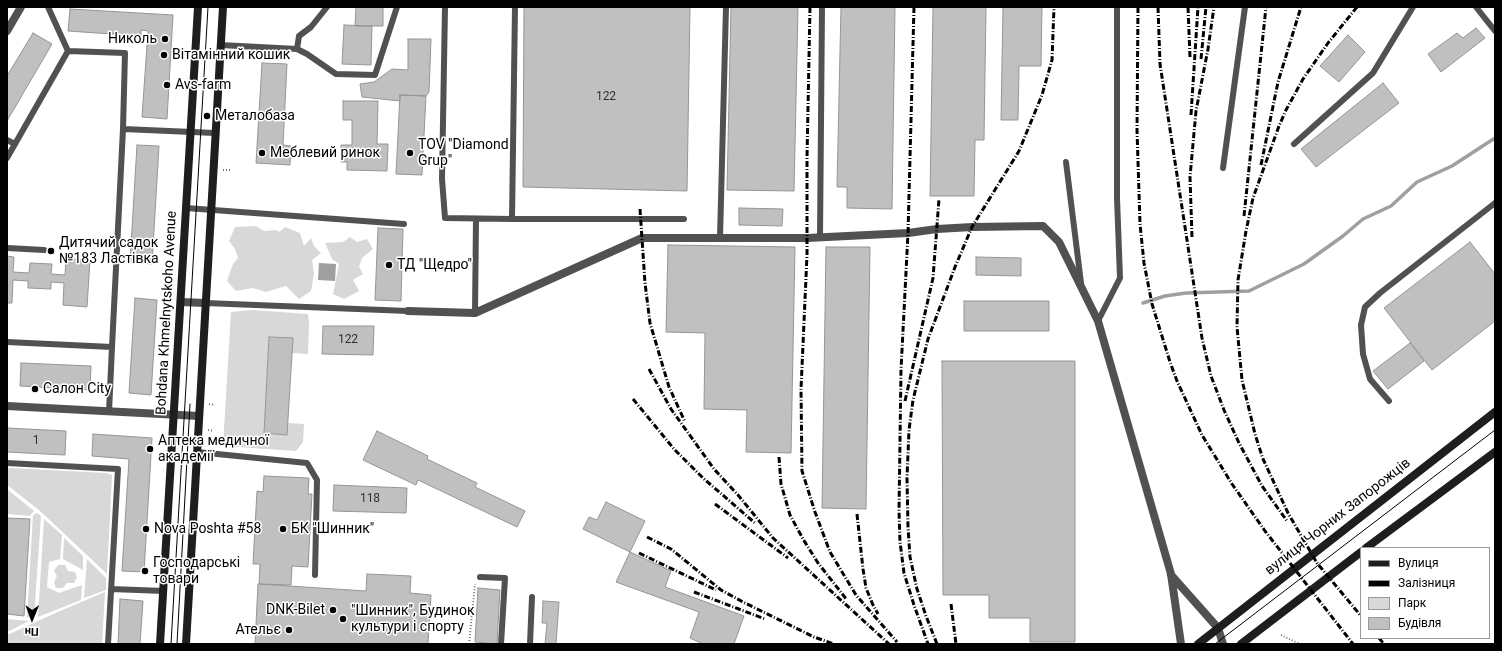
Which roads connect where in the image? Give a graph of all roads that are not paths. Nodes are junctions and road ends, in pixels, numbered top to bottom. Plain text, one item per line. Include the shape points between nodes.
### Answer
1 (21, 7) edge
2 (48, 7) edge
3 (198, 7) edge
4 (223, 7) edge
5 (328, 7) edge
6 (397, 7) edge
7 (445, 7) edge
8 (515, 7) edge
9 (726, 7) edge
10 (822, 7) edge
11 (1117, 7) edge
12 (1245, 7) edge
13 (1414, 7) edge
14 (1476, 7) edge
15 (7, 31) edge
16 (1495, 31) edge
17 (220, 45) junction
18 (297, 49) junction
19 (68, 51) junction
20 (123, 129) junction
21 (191, 132) junction
22 (215, 133) junction
23 (7, 140) edge
24 (15, 144) junction
25 (1294, 144) dead end
26 (7, 158) edge
27 (1066, 162) dead end
28 (1223, 168) dead end
29 (1495, 203) edge
30 (186, 208) junction
31 (211, 210) junction
32 (476, 219) junction
33 (512, 219) junction
34 (684, 219) dead end
35 (404, 224) dead end
36 (820, 237) junction
37 (720, 238) junction
38 (7, 248) edge
39 (44, 250) dead end
40 (1081, 284) junction
41 (181, 302) junction
42 (205, 303) junction
43 (408, 311) joint
44 (475, 313) junction
45 (1098, 322) junction
46 (7, 342) edge
47 (112, 347) junction
48 (1389, 401) dead end
49 (7, 406) edge
50 (109, 412) junction
51 (1495, 412) edge
52 (174, 415) junction
53 (199, 416) junction
54 (197, 452) junction
55 (1495, 452) edge
56 (7, 463) edge
57 (1367, 547) edge
58 (1360, 553) edge
59 (1171, 574) junction
60 (315, 575) dead end
61 (480, 577) road end
62 (111, 589) junction
63 (164, 591) junction
64 (532, 597) dead end
65 (1218, 628) junction
66 (108, 644) edge
67 (160, 644) edge
68 (186, 644) edge
69 (501, 644) edge
70 (530, 644) edge
71 (1181, 644) edge
72 (1198, 644) edge
73 (1223, 644) edge
74 (1241, 644) edge

1 - 15 street
2 - 19 lane
3 - 21 main road, Bohdana Khmelnytskoho Avenue
4 - 17 main road
5 - 18 lane via 311,27 299,36
6 - 18 lane via 375,75 336,74
7 - 32 lane via 442,179 445,218
8 - 33 lane
9 - 37 lane
10 - 36 lane
11 - 45 lane via 1117,198 1120,278
12 - 28 lane
13 - 25 lane via 1373,73
14 - 16 lane
17 - 18 lane
17 - 22 main road
19 - 20 lane via 125,53
19 - 24 lane
20 - 21 lane
20 - 47 lane
21 - 22 lane
21 - 30 main road, Bohdana Khmelnytskoho Avenue
22 - 31 main road
23 - 24 lane
24 - 26 lane
27 - 40 lane
29 - 48 lane via 1380,293 1365,308 1361,325 1365,360 1370,379
30 - 31 lane
30 - 41 main road, Bohdana Khmelnytskoho Avenue
31 - 35 lane
31 - 42 main road
32 - 33 lane
32 - 44 lane
33 - 34 lane
36 - 37 street
36 - 40 street via 972,227 1043,226 1058,242
37 - 44 street via 642,238
38 - 39 lane
40 - 45 street
41 - 42 street
41 - 52 main road, Bohdana Khmelnytskoho Avenue
42 - 43 lane
42 - 53 main road
43 - 44 street
45 - 59 street
46 - 47 lane
47 - 50 lane
49 - 50 street
50 - 52 street
51 - 65 main road, вулиця Чорних Запорожців
52 - 53 street
52 - 63 main road, Bohdana Khmelnytskoho Avenue
53 - 54 main road
54 - 60 lane via 307,463 317,480
54 - 68 main road
55 - 57 main road
56 - 62 lane via 118,469
58 - 74 main road
59 - 65 street
59 - 71 street
61 - 69 lane via 505,578
62 - 63 lane
62 - 66 lane
63 - 67 main road, Bohdana Khmelnytskoho Avenue
64 - 70 lane
65 - 72 main road, вулиця Чорних Запорожців
65 - 73 street

